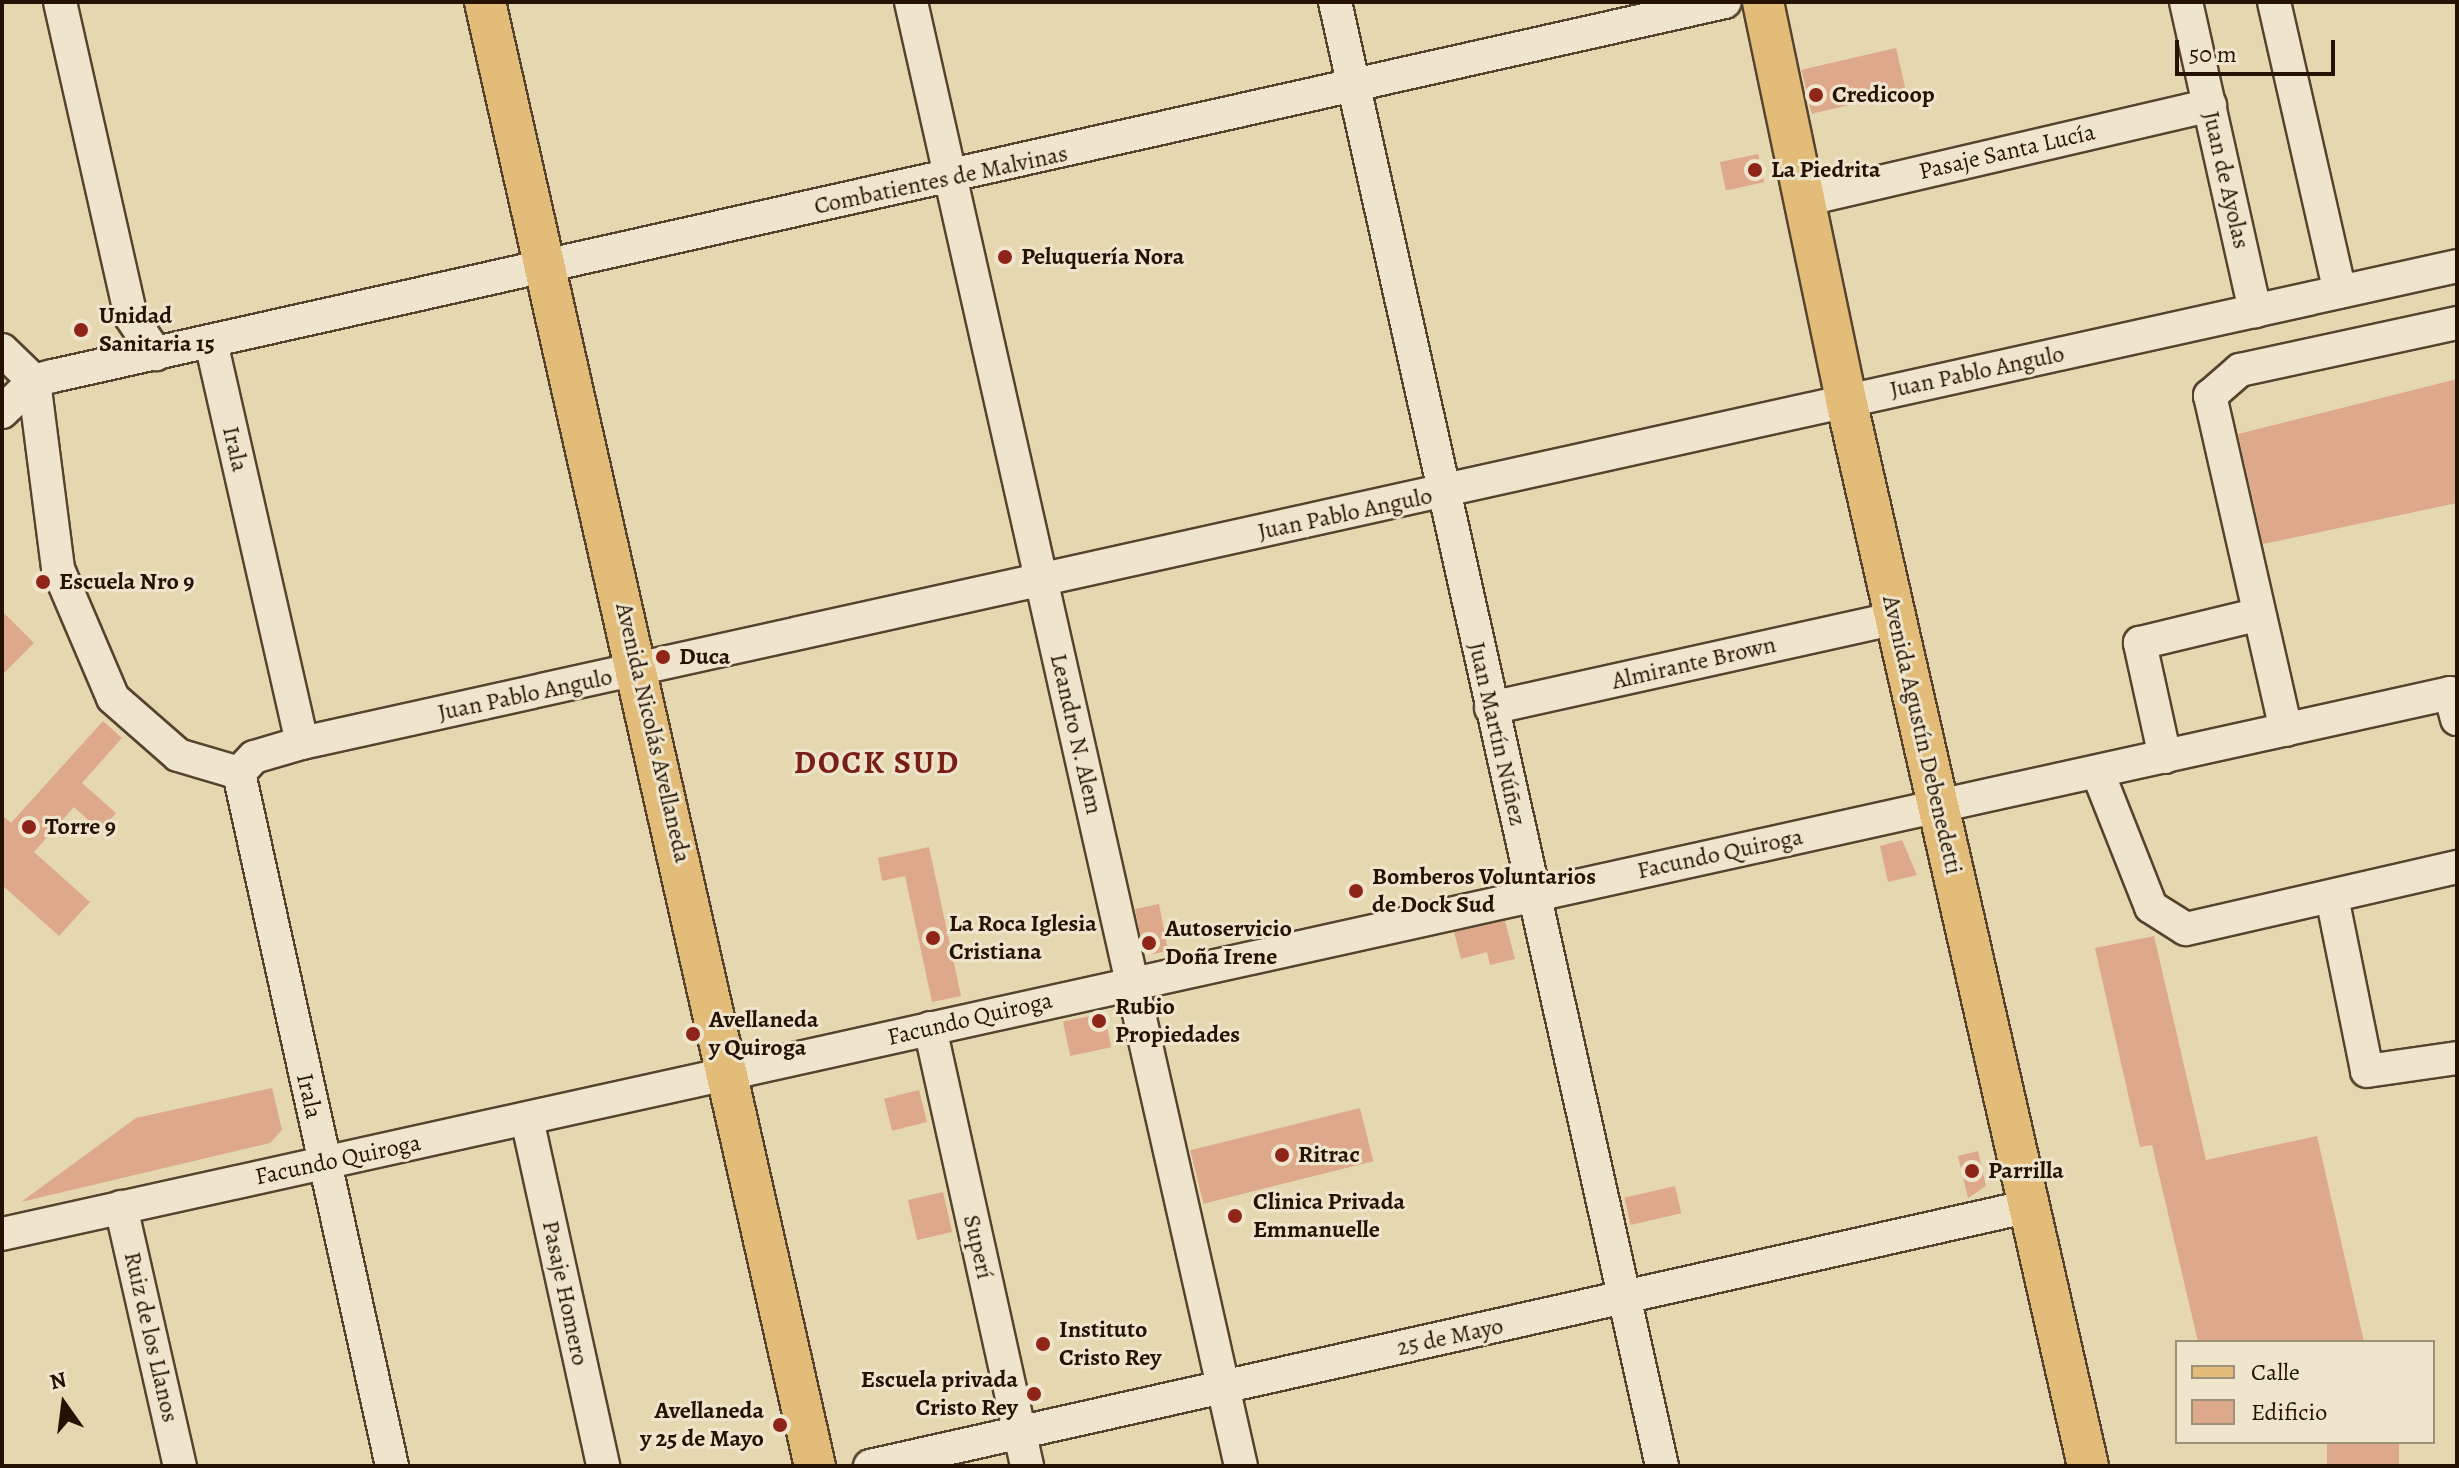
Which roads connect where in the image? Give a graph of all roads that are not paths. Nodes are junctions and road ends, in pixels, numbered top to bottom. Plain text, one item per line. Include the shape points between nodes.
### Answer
1 (60, 2) edge
2 (485, 2) edge
3 (911, 2) edge
4 (1335, 2) edge
5 (1725, 2) edge
6 (1763, 2) edge
7 (2186, 2) edge
8 (2274, 2) edge
9 (1354, 89) junction
10 (2210, 105) junction
11 (951, 178) junction
12 (1803, 200) junction
13 (2457, 266) edge
14 (545, 268) junction
15 (2340, 292) junction
16 (2255, 311) junction
17 (2457, 323) edge
18 (211, 342) junction
19 (2, 350) edge
20 (156, 354) junction
21 (34, 381) junction
22 (1846, 400) junction
23 (2, 412) edge
24 (1444, 493) junction
25 (1041, 579) junction
26 (1896, 618) junction
27 (2243, 618) dead end
28 (639, 671) junction
29 (2455, 700) edge
30 (1491, 708) junction
31 (2286, 730) junction
32 (302, 743) junction
33 (2165, 757) junction
34 (239, 773) junction
35 (2098, 773) junction
36 (1939, 807) junction
37 (2457, 867) edge
38 (1533, 895) junction
39 (2332, 897) junction
40 (1131, 983) junction
41 (930, 1028) junction
42 (2457, 1058) edge
43 (729, 1074) junction
44 (527, 1119) junction
45 (324, 1163) junction
46 (2030, 1206) junction
47 (121, 1207) junction
48 (2, 1234) edge
49 (1624, 1299) junction
50 (1224, 1387) junction
51 (1020, 1432) junction
52 (180, 1466) edge
53 (392, 1466) edge
54 (603, 1466) edge
55 (815, 1466) edge
56 (870, 1466) edge
57 (1027, 1466) edge
58 (1241, 1466) edge
59 (1662, 1466) edge
60 (2088, 1466) edge

1 - 20 street via 131,317
2 - 14 main road, Avenida Nicolás Avellaneda
3 - 11 street, Leandro N. Alem
4 - 9 street, Juan Martín Núñez
5 - 9 street, Combatientes de Malvinas
6 - 12 main road, Avenida Agustín Debenedetti
7 - 10 street, Juan de Ayolas
8 - 15 street
9 - 11 street, Combatientes de Malvinas
9 - 24 street, Juan Martín Núñez
10 - 12 street, Pasaje Santa Lucía
10 - 16 street, Juan de Ayolas
11 - 14 street, Combatientes de Malvinas
11 - 25 street, Leandro N. Alem
12 - 22 main road, Avenida Agustín Debenedetti
13 - 15 street, Juan Pablo Angulo
14 - 18 street, Combatientes de Malvinas
14 - 28 main road, Avenida Nicolás Avellaneda
15 - 16 street, Juan Pablo Angulo
16 - 22 street, Juan Pablo Angulo
17 - 31 street via 2240,370 2210,396
18 - 20 street, Combatientes de Malvinas
18 - 32 street, Irala
19 - 21 street
20 - 21 street, Combatientes de Malvinas
21 - 23 street
21 - 34 street via 58,569 113,698 178,755
22 - 24 street, Juan Pablo Angulo
22 - 26 main road, Avenida Agustín Debenedetti
24 - 25 street, Juan Pablo Angulo
24 - 30 street, Juan Martín Núñez
25 - 28 street, Juan Pablo Angulo
25 - 40 street, Leandro N. Alem
26 - 30 street, Almirante Brown
26 - 36 main road, Avenida Agustín Debenedetti
27 - 33 street via 2140,643
28 - 32 street, Juan Pablo Angulo
28 - 43 main road, Avenida Nicolás Avellaneda
29 - 31 street, Facundo Quiroga
30 - 38 street, Juan Martín Núñez
31 - 33 street, Facundo Quiroga
32 - 34 street, Juan Pablo Angulo via 254,757
33 - 35 street, Facundo Quiroga
34 - 45 street, Irala
35 - 36 street, Facundo Quiroga
35 - 39 street via 2151,907 2172,925 2186,929
36 - 38 street, Facundo Quiroga
36 - 46 main road, Avenida Agustín Debenedetti
37 - 39 street
38 - 40 street, Facundo Quiroga
38 - 49 street, Juan Martín Núñez
39 - 42 street via 2367,1071
40 - 41 street, Facundo Quiroga
40 - 50 street, Leandro N. Alem
41 - 43 street, Facundo Quiroga
41 - 51 street, Superí
43 - 44 street, Facundo Quiroga
43 - 55 main road, Avenida Nicolás Avellaneda
44 - 45 street, Facundo Quiroga
44 - 54 street, Pasaje Homero
45 - 47 street, Facundo Quiroga
45 - 53 street, Irala
46 - 49 street, 25 de Mayo
46 - 60 main road, Avenida Agustín Debenedetti
47 - 48 street, Facundo Quiroga
47 - 52 street, Ruiz de los Llanos
49 - 50 street, 25 de Mayo
49 - 59 street, Juan Martín Núñez
50 - 51 street, 25 de Mayo
50 - 58 street, Leandro N. Alem
51 - 56 street, 25 de Mayo
51 - 57 street, Superí

